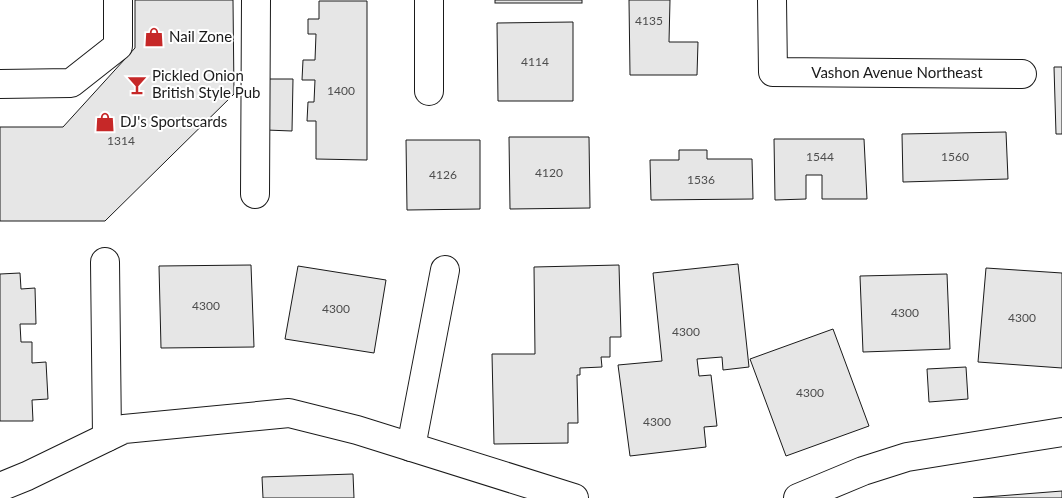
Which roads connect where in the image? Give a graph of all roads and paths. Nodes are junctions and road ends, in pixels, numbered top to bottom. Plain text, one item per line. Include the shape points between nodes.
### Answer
1 (118, 0) edge
2 (256, 0) edge
3 (429, 0) edge
4 (772, 0) edge
5 (1022, 74) dead end
6 (0, 84) edge
7 (429, 91) dead end
8 (255, 194) dead end
9 (105, 262) dead end
10 (444, 270) dead end
11 (1062, 432) edge
12 (107, 437) junction
13 (411, 447) junction
14 (0, 487) edge
15 (574, 498) edge
16 (798, 498) edge

1 - 6 street via 118,46 70,83
2 - 8 street
3 - 7 street
4 - 5 street, Vashon Avenue Northeast via 773,72
9 - 12 street
10 - 13 street
11 - 16 street via 908,457 863,471
12 - 13 street via 124,429 289,413
12 - 14 street
13 - 15 street

